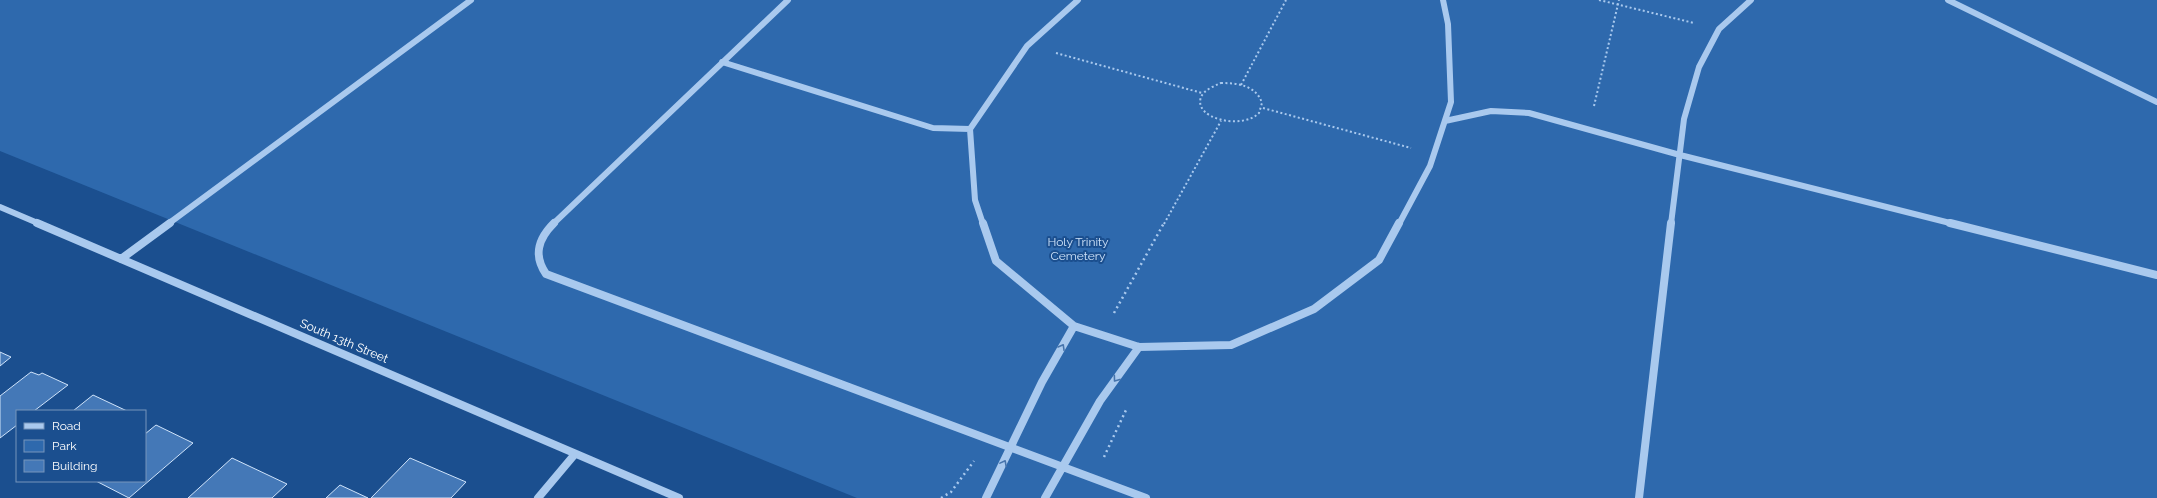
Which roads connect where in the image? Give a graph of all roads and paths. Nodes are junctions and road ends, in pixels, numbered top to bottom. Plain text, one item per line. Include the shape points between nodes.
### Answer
1 (471, 0) edge
2 (788, 0) edge
3 (1078, 0) edge
4 (1286, 0) edge
5 (1443, 0) edge
6 (1599, 0) edge
7 (1619, 0) edge
8 (1751, 0) edge
9 (1948, 0) edge
10 (1618, 4) junction
11 (1719, 29) junction
12 (1028, 46) junction
13 (722, 62) junction
14 (1241, 85) junction
15 (1202, 93) junction
16 (2157, 102) edge
17 (1263, 108) junction
18 (1221, 121) junction
19 (1445, 121) junction
20 (970, 129) junction
21 (1589, 130) junction
22 (1434, 154) junction
23 (1680, 155) junction
24 (0, 207) edge
25 (121, 259) junction
26 (2157, 275) edge
27 (1074, 326) junction
28 (1101, 336) junction
29 (1139, 348) junction
30 (1128, 408) dead end
31 (1012, 447) junction
32 (575, 454) junction
33 (1063, 466) junction
34 (1091, 477) junction
35 (538, 498) edge
36 (678, 498) edge
37 (986, 498) edge
38 (1045, 498) edge
39 (1146, 498) edge
40 (1639, 498) edge

1 - 25 street
2 - 13 street
3 - 12 street
4 - 14 path
5 - 19 street via 1448,24 1451,102
6 - 10 path
7 - 10 path
8 - 11 street
9 - 16 street
10 - 11 path
10 - 21 path
11 - 23 street via 1699,67 1684,119
12 - 15 path
12 - 20 street
13 - 20 street via 933,128
13 - 31 street via 548,229 538,247 537,262 546,274
14 - 15 path via 1221,83
14 - 17 path via 1257,92 1263,100
15 - 18 path via 1202,109 1209,116
17 - 18 path via 1256,117 1243,123
17 - 22 path
18 - 28 path
19 - 21 street via 1490,111 1529,113
19 - 22 street
20 - 27 street via 975,200 996,261
21 - 23 street
22 - 29 street via 1430,166 1378,260 1314,309 1231,345
23 - 26 street
23 - 40 street
24 - 25 street, South 13th Street
25 - 32 street, South 13th Street
27 - 28 street
31 -> 27 street via 1042,382
28 - 29 street
29 -> 33 street via 1100,401
30 - 34 path
31 - 33 street
37 -> 31 street
32 - 35 street
32 - 36 street, South 13th Street
33 - 34 street
33 - 38 street
34 - 39 street

